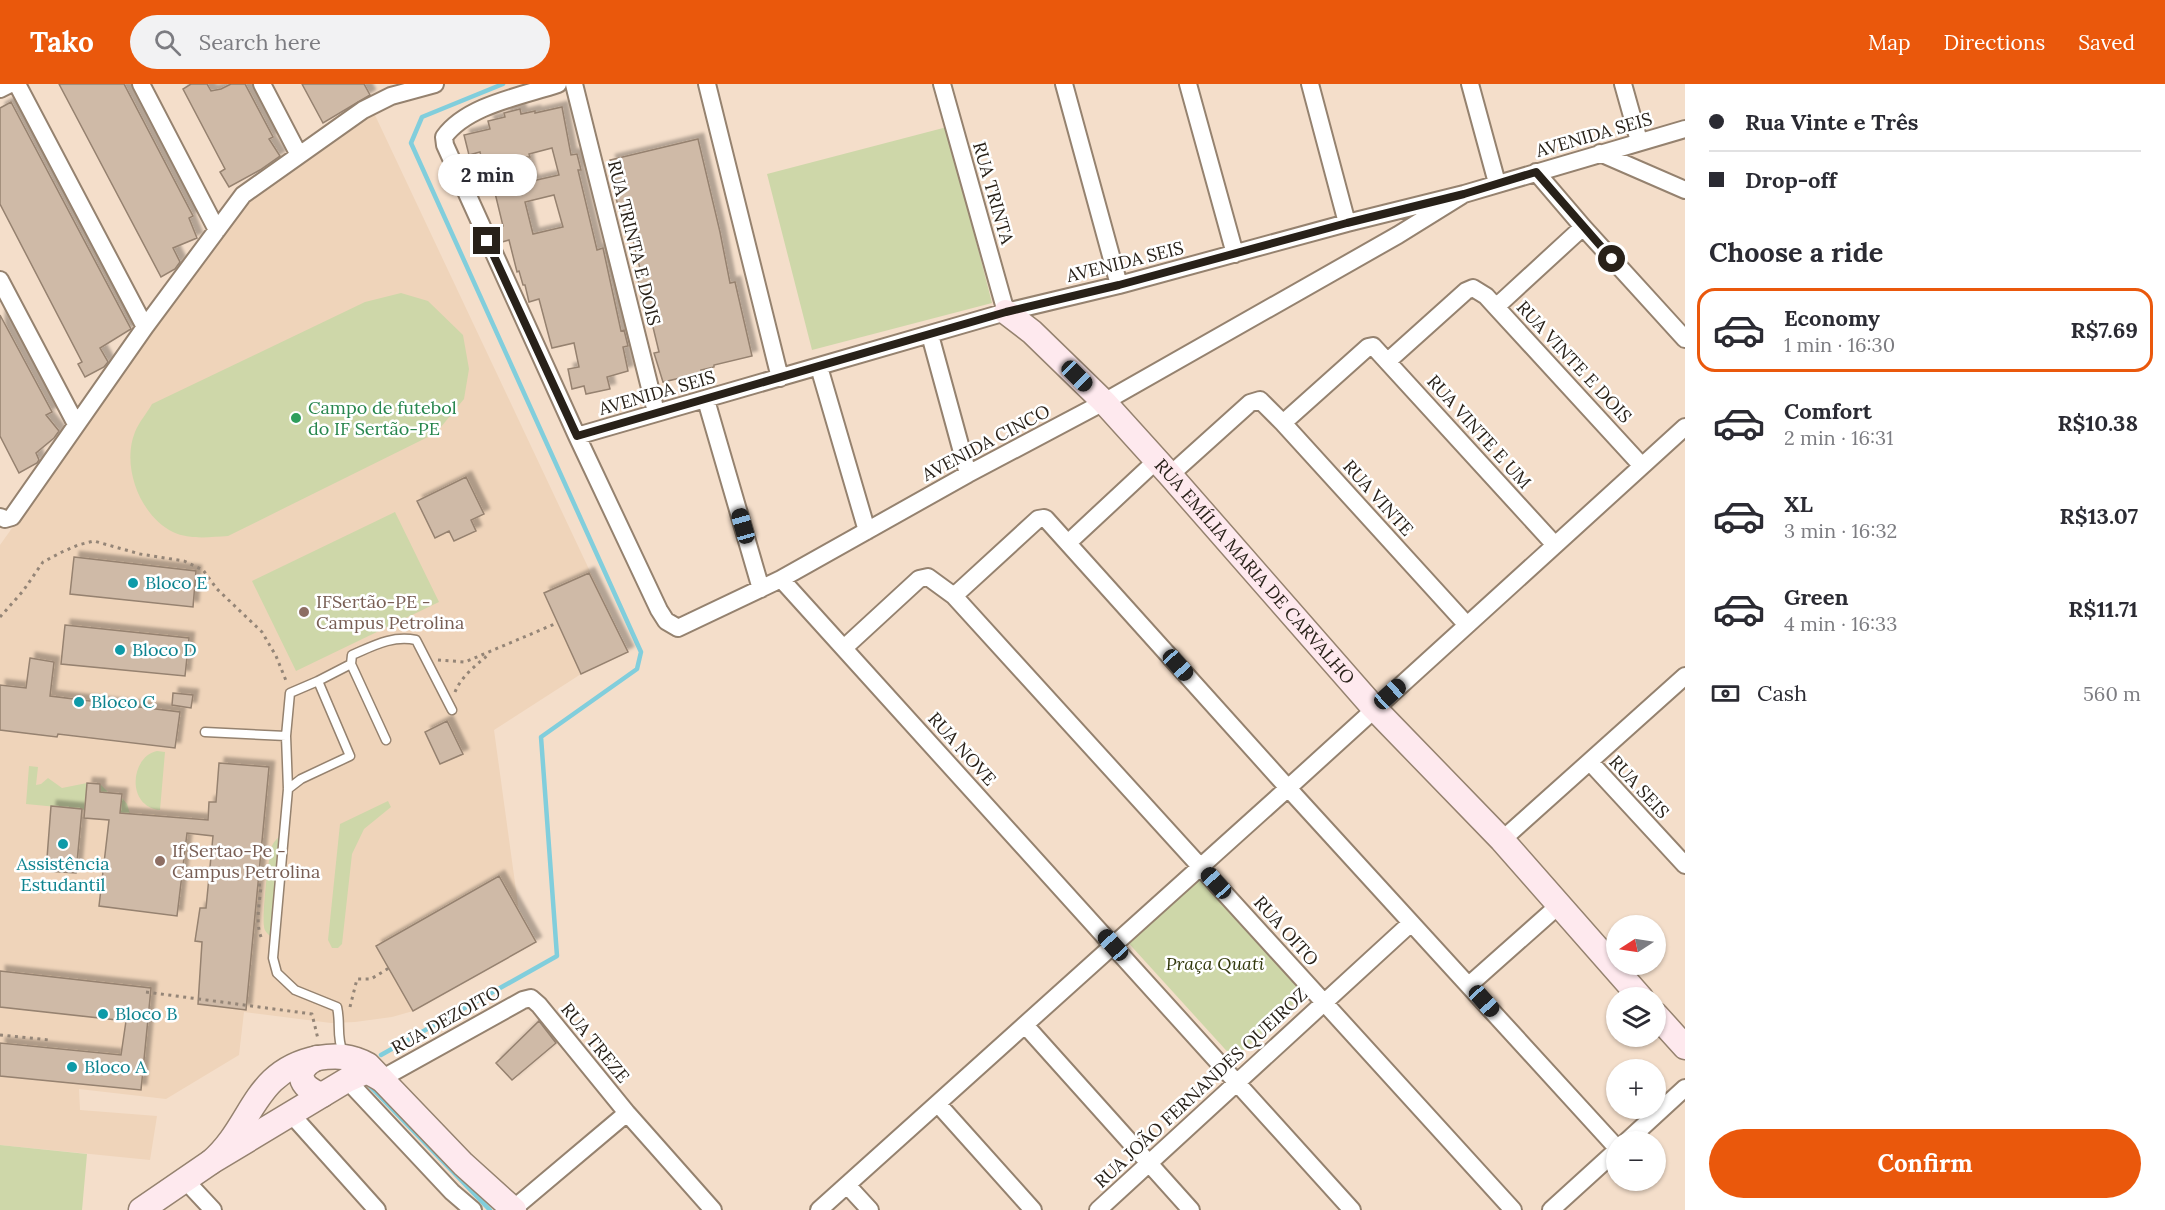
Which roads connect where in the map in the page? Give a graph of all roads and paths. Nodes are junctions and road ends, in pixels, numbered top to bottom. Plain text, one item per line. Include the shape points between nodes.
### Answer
1 (10, 84) edge
2 (18, 84) edge
3 (141, 84) edge
4 (262, 84) edge
5 (435, 84) edge
6 (558, 84) edge
7 (574, 84) edge
8 (707, 84) edge
9 (942, 84) edge
10 (1064, 84) edge
11 (1188, 84) edge
12 (1310, 84) edge
13 (1470, 84) edge
14 (1623, 84) edge
15 (0, 89) edge
16 (388, 90) edge
17 (1685, 129) edge
18 (1639, 141) junction
19 (1600, 153) junction
20 (299, 155) junction
21 (1536, 172) junction
22 (1497, 183) junction
23 (1685, 190) edge
24 (1464, 194) junction
25 (1347, 223) junction
26 (1582, 227) junction
27 (218, 230) junction
28 (1235, 254) junction
29 (0, 280) edge
30 (1119, 285) junction
31 (1496, 307) junction
32 (1006, 312) junction
33 (145, 327) junction
34 (930, 335) junction
35 (1685, 339) edge
36 (1388, 362) junction
37 (819, 367) junction
38 (780, 378) junction
39 (706, 400) junction
40 (1104, 402) junction
41 (656, 412) junction
42 (1283, 423) junction
43 (76, 424) junction
44 (1685, 427) edge
45 (577, 436) junction
46 (1642, 466) junction
47 (1164, 467) junction
48 (968, 474) junction
49 (2, 518) edge
50 (867, 531) junction
51 (1069, 542) junction
52 (1556, 545) junction
53 (781, 579) junction
54 (761, 589) junction
55 (954, 596) junction
56 (0, 616) edge
57 (557, 623) dead end
58 (1466, 624) junction
59 (843, 648) junction
60 (351, 664) junction
61 (318, 681) junction
62 (1683, 683) edge
63 (290, 693) junction
64 (1374, 708) junction
65 (452, 710) joint
66 (205, 732) dead end
67 (286, 736) junction
68 (386, 740) dead end
69 (1590, 762) junction
70 (1288, 788) junction
71 (288, 789) junction
72 (1502, 840) junction
73 (1685, 865) edge
74 (1200, 866) junction
75 (1558, 906) junction
76 (1411, 923) junction
77 (1113, 945) junction
78 (389, 968) dead end
79 (1469, 985) junction
80 (1631, 987) edge
81 (146, 992) dead end
82 (531, 998) joint
83 (1324, 1002) junction
84 (338, 1012) junction
85 (1025, 1024) junction
86 (1666, 1026) edge
87 (0, 1035) edge
88 (49, 1040) dead end
89 (1685, 1047) edge
90 (333, 1063) junction
91 (381, 1079) junction
92 (1236, 1083) junction
93 (1685, 1088) edge
94 (322, 1095) junction
95 (938, 1104) junction
96 (627, 1113) junction
97 (291, 1114) junction
98 (1638, 1131) edge
99 (1606, 1137) edge
100 (1606, 1159) edge
101 (211, 1162) junction
102 (1149, 1164) junction
103 (185, 1180) junction
104 (847, 1185) junction
105 (513, 1209) edge
106 (141, 1210) edge
107 (213, 1210) edge
108 (377, 1210) edge
109 (473, 1210) edge
110 (713, 1210) edge
111 (819, 1210) edge
112 (870, 1210) edge
113 (1034, 1210) edge
114 (1098, 1210) edge
115 (1191, 1210) edge
116 (1352, 1210) edge
117 (1513, 1210) edge
118 (1551, 1210) edge

1 - 15 street
2 - 33 street
3 - 27 street
4 - 20 street
5 - 16 street
6 - 45 street via 483,108 456,123 444,137 447,154
7 - 41 street, RUA TRINTA E DOIS
8 - 38 street
9 - 32 street, RUA TRINTA
10 - 30 street
11 - 28 street
12 - 25 street
13 - 22 street
14 - 18 street
16 - 20 street
17 - 18 street, AVENIDA SEIS
18 - 19 street, AVENIDA SEIS
19 - 21 street, AVENIDA SEIS
19 - 23 street
20 - 27 street via 243,195
21 - 22 street, AVENIDA SEIS
21 - 26 street
22 - 24 street, AVENIDA SEIS
24 - 25 street, AVENIDA SEIS
24 - 40 street, AVENIDA CINCO
25 - 28 street, AVENIDA SEIS
26 - 31 street
26 - 35 street
27 - 33 street
28 - 30 street, AVENIDA SEIS
29 - 43 street
30 - 32 street, AVENIDA SEIS
31 - 36 street, RUA VINTE E DOIS via 1475,288 1468,289
31 - 46 street, RUA VINTE E DOIS
32 - 34 street, AVENIDA SEIS
32 - 40 street, RUA EMÍLIA MARIA DE CARVALHO
33 - 43 street
34 - 37 street, AVENIDA SEIS
34 - 48 street
36 - 42 street, RUA VINTE E UM via 1373,346 1368,347
36 - 52 street, RUA VINTE E UM
37 - 38 street, AVENIDA SEIS
37 - 50 street
38 - 39 street, AVENIDA SEIS
39 - 41 street, AVENIDA SEIS
39 - 54 street
40 - 47 street, RUA EMÍLIA MARIA DE CARVALHO
40 - 48 street, AVENIDA CINCO
41 - 45 street, AVENIDA SEIS
42 - 47 street, RUA VINTE via 1260,400 1250,403
42 - 58 street, RUA VINTE
43 - 49 street via 12,517
44 - 46 street
45 - 54 street, AVENIDA CINCO via 666,621 678,628
46 - 52 street
47 - 51 street
47 - 64 street, RUA EMÍLIA MARIA DE CARVALHO
48 - 50 street, AVENIDA CINCO
50 - 53 street, AVENIDA CINCO
51 - 55 street via 1044,518 1038,519
51 - 70 street
52 - 58 street
53 - 54 street, AVENIDA CINCO
53 - 59 street, RUA NOVE
55 - 59 street, RUA OITO via 928,577 919,579
55 - 74 street, RUA OITO
56 - 63 path via 43,562 78,545 94,542 184,561 203,570 262,632
57 - 65 path via 492,652 475,666 458,684
58 - 64 street
59 - 77 street, RUA NOVE
60 - 61 lane
60 - 65 lane via 351,655 389,639 416,640
60 - 68 lane
61 - 63 lane
61 - 71 lane via 351,756
62 - 69 street
63 - 67 lane
64 - 70 street
64 - 72 street, RUA EMÍLIA MARIA DE CARVALHO
66 - 67 lane
67 - 71 lane
69 - 72 street
69 - 73 street, RUA SEIS
70 - 74 street
70 - 76 street
71 - 84 lane via 273,958 277,973 295,990 337,1007
72 - 75 street, RUA EMÍLIA MARIA DE CARVALHO
74 - 77 street
74 - 83 street, RUA OITO
75 - 79 street
75 - 80 street, RUA EMÍLIA MARIA DE CARVALHO
76 - 79 street
76 - 83 street, RUA JOÃO FERNANDES QUEIROZ
77 - 85 street
77 - 92 street, RUA NOVE
78 - 84 path via 371,978 357,979 350,1009
79 - 99 street
81 - 90 path via 312,1014
82 - 91 street, RUA DEZOITO
82 - 96 street, RUA TREZE
83 - 92 street, RUA JOÃO FERNANDES QUEIROZ
83 - 117 street, RUA OITO
84 - 90 lane
85 - 95 street
85 - 102 street
86 - 89 street
87 - 88 path
90 - 91 street via 356,1058
90 - 94 street
90 - 94 street via 306,1064 302,1068 303,1082
90 - 101 street via 301,1062 289,1068 260,1093 230,1144
90 - 109 street
91 - 105 street via 463,1164
92 - 102 street, RUA JOÃO FERNANDES QUEIROZ
92 - 116 street, RUA NOVE
93 - 98 street
94 - 97 street
95 - 104 street
95 - 113 street
96 - 105 street
96 - 110 street, RUA TREZE
97 - 101 street
97 - 108 street
100 - 118 street
101 - 103 street
102 - 114 street, RUA JOÃO FERNANDES QUEIROZ
102 - 115 street
103 - 106 street
103 - 107 street
104 - 111 street
104 - 112 street

